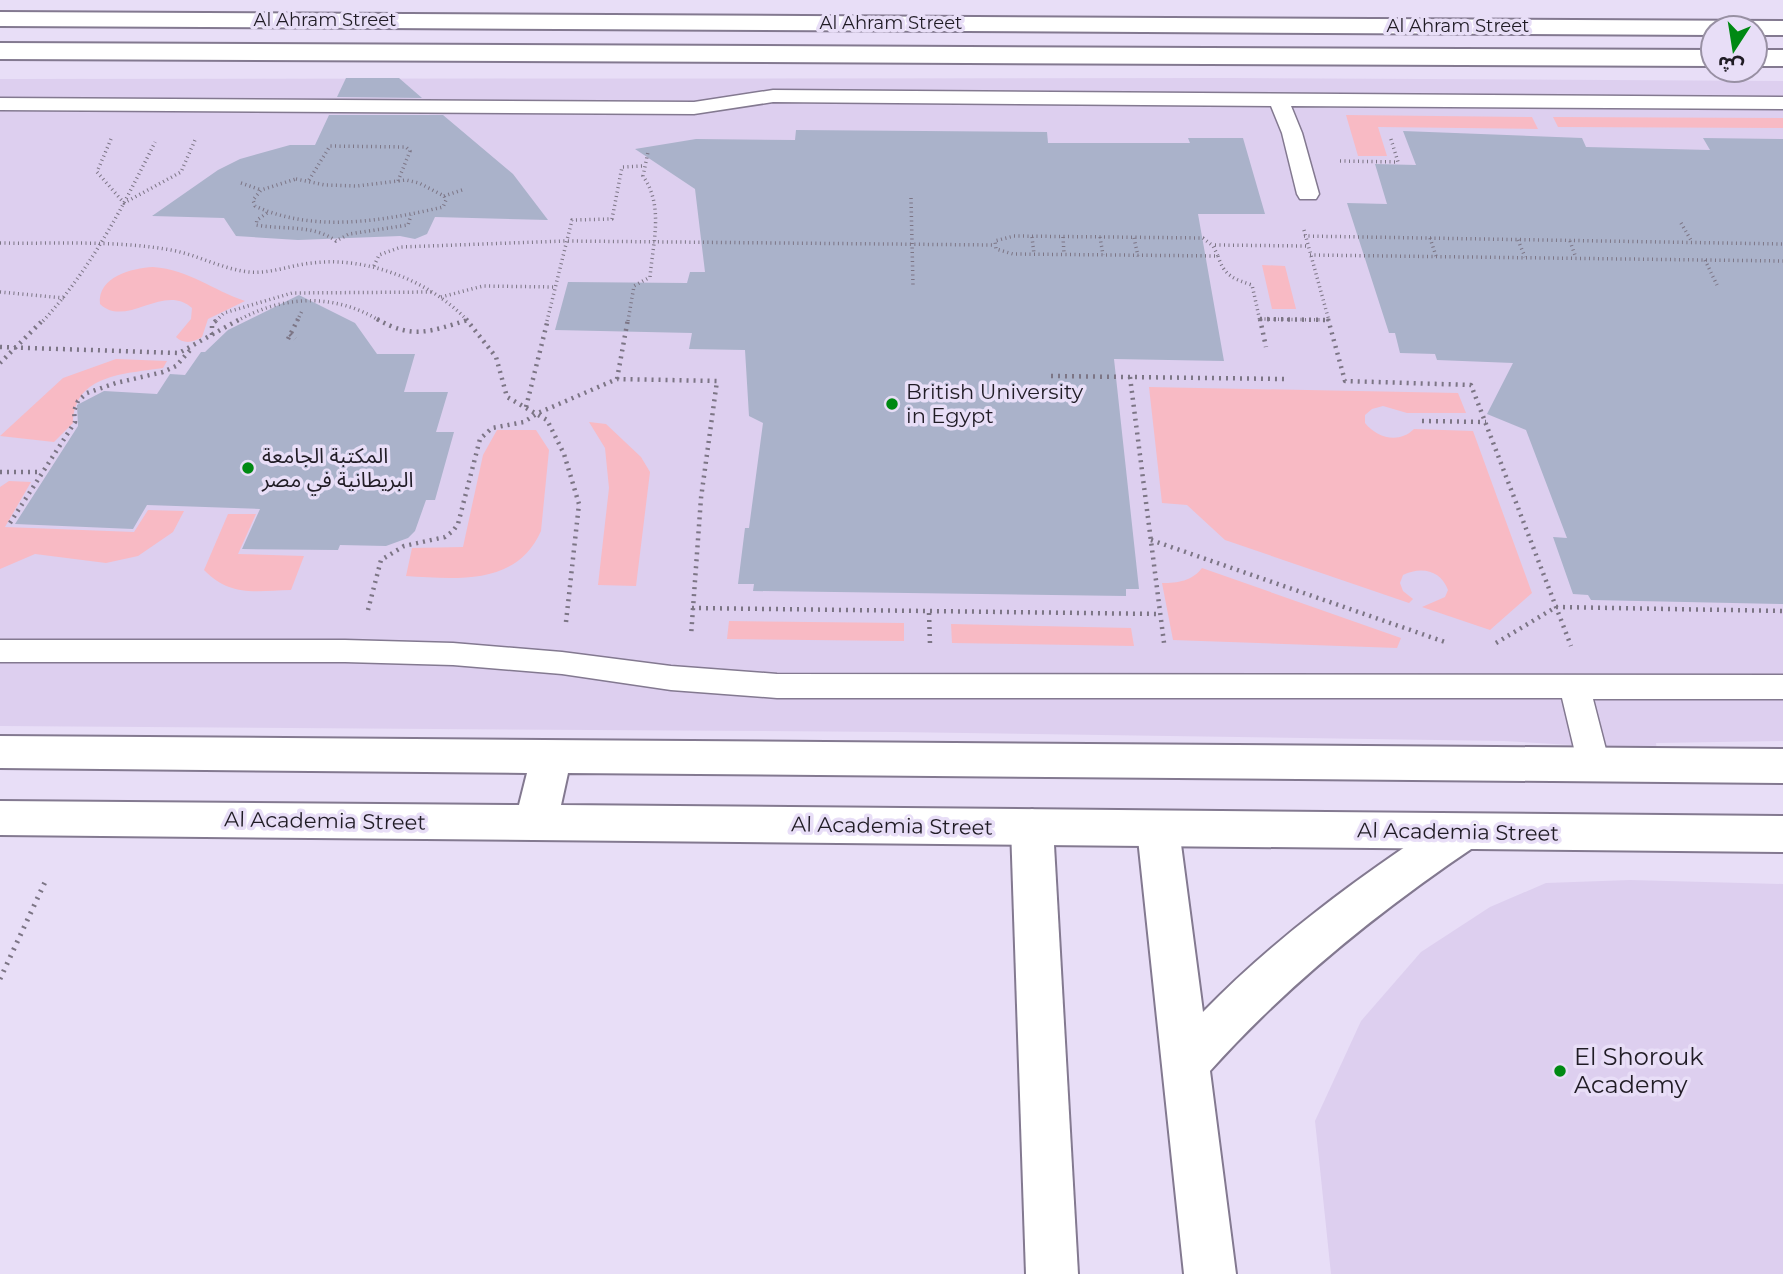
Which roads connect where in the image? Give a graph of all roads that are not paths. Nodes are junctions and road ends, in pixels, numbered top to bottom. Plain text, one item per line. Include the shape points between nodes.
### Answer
1 (303, 0) edge
2 (527, 0) edge
3 (1270, 2) dead end
4 (1442, 3) dead end
5 (391, 10) edge
6 (440, 11) edge
7 (0, 19) edge
8 (241, 20) junction
9 (568, 22) junction
10 (1211, 25) junction
11 (1509, 26) junction
12 (1783, 28) edge
13 (0, 51) edge
14 (370, 52) junction
15 (421, 52) junction
16 (1699, 58) edge
17 (1279, 100) junction
18 (1783, 103) edge
19 (0, 104) edge
20 (1308, 194) road end
21 (0, 652) edge
22 (1580, 686) junction
23 (1783, 687) edge
24 (0, 752) edge
25 (551, 757) junction
26 (1594, 765) junction
27 (1783, 766) edge
28 (0, 818) edge
29 (536, 823) junction
30 (1032, 827) junction
31 (1158, 829) junction
32 (1462, 832) junction
33 (1783, 834) edge
34 (1186, 1063) junction
35 (1052, 1274) edge
36 (1210, 1274) edge

1 - 8 street
2 - 9 street
3 - 10 street
4 - 11 street
5 - 6 street, Al Ahram Street
5 - 8 street, Al Ahram Street
5 - 14 street
6 - 9 street, Al Ahram Street
6 - 15 street
7 - 8 street, Al Ahram Street
9 - 10 street, Al Ahram Street
10 - 11 street, Al Ahram Street
11 - 12 street, Al Ahram Street
13 - 14 street, Al Ahram Street
14 - 15 street, Al Ahram Street
15 - 16 street, Al Ahram Street
17 - 18 lane
17 - 19 lane via 772,96 694,108
17 - 20 lane
21 - 22 lane via 453,654 777,686
22 - 23 lane
22 - 26 lane
24 - 25 street
25 - 26 street
25 - 29 street
26 - 27 street
28 - 29 street, Al Academia Street
29 - 30 street, Al Academia Street
30 - 31 street, Al Academia Street
30 - 35 street
31 - 32 street, Al Academia Street
31 - 34 street
32 - 33 street, Al Academia Street
32 - 34 street via 1322,932 1253,993
34 - 36 street

